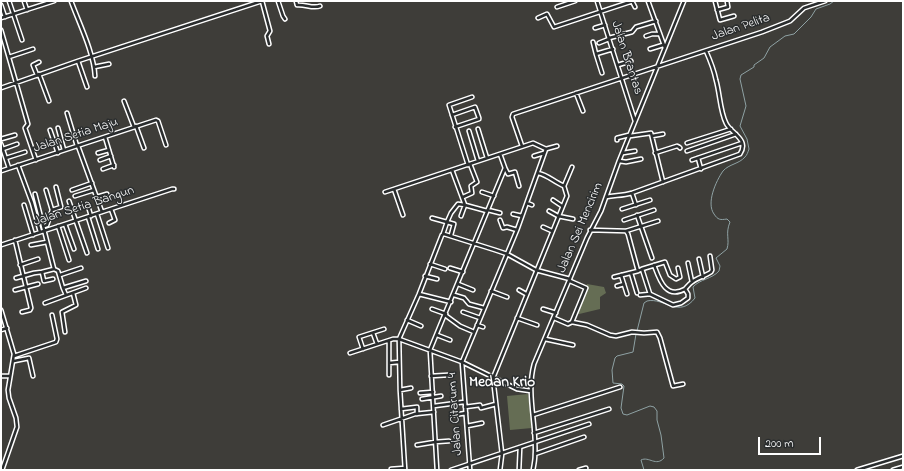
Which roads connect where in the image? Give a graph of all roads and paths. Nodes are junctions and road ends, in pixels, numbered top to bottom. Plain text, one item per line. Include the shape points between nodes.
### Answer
1 (9, 1) edge
2 (24, 1) edge
3 (53, 1) edge
4 (71, 1) edge
5 (262, 1) edge
6 (278, 1) edge
7 (296, 1) edge
8 (575, 1) edge
9 (597, 1) edge
10 (633, 1) edge
11 (648, 1) edge
12 (715, 1) edge
13 (727, 1) edge
14 (826, 1) edge
15 (683, 3) edge
16 (1, 5) edge
17 (320, 6) dead end
18 (558, 7) dead end
19 (635, 7) dead end
20 (27, 10) junction
21 (717, 10) junction
22 (600, 12) junction
23 (14, 14) junction
24 (734, 16) dead end
25 (5, 17) junction
26 (1, 18) edge
27 (538, 18) dead end
28 (285, 19) dead end
29 (656, 21) junction
30 (605, 25) junction
31 (595, 28) dead end
32 (1, 30) edge
33 (660, 35) junction
34 (646, 36) dead end
35 (609, 39) junction
36 (22, 40) dead end
37 (592, 42) dead end
38 (599, 43) dead end
39 (269, 44) dead end
40 (663, 44) junction
41 (665, 48) junction
42 (33, 49) dead end
43 (613, 49) junction
44 (650, 49) dead end
45 (706, 51) junction
46 (596, 54) junction
47 (92, 56) junction
48 (9, 57) junction
49 (78, 60) junction
50 (631, 61) dead end
51 (39, 62) dead end
52 (109, 64) dead end
53 (618, 65) junction
54 (658, 66) junction
55 (94, 67) junction
56 (602, 73) dead end
57 (38, 75) junction
58 (95, 76) dead end
59 (622, 79) junction
60 (16, 82) junction
61 (87, 87) dead end
62 (1, 88) edge
63 (576, 93) junction
64 (472, 97) dead end
65 (49, 101) dead end
66 (124, 101) dead end
67 (583, 111) dead end
68 (67, 113) dead end
69 (452, 116) junction
70 (636, 121) junction
71 (135, 127) junction
72 (455, 127) junction
73 (58, 128) dead end
74 (731, 128) junction
75 (478, 129) dead end
76 (50, 130) dead end
77 (469, 131) dead end
78 (663, 134) dead end
79 (736, 134) junction
80 (15, 135) dead end
81 (629, 136) junction
82 (652, 136) junction
83 (105, 137) junction
84 (1, 139) edge
85 (617, 140) dead end
86 (686, 143) dead end
87 (742, 143) junction
88 (1, 144) edge
89 (17, 144) dead end
90 (166, 145) dead end
91 (77, 146) junction
92 (522, 146) junction
93 (557, 146) dead end
94 (144, 148) dead end
95 (680, 148) dead end
96 (3, 149) junction
97 (546, 149) junction
98 (64, 150) junction
99 (109, 150) junction
100 (635, 151) dead end
101 (687, 151) dead end
102 (25, 152) dead end
103 (58, 153) junction
104 (544, 153) junction
105 (623, 153) junction
106 (655, 153) junction
107 (98, 154) dead end
108 (500, 154) junction
109 (111, 156) junction
110 (534, 156) dead end
111 (6, 158) junction
112 (487, 158) junction
113 (698, 158) junction
114 (641, 159) dead end
115 (36, 160) junction
116 (100, 160) dead end
117 (692, 160) dead end
118 (478, 161) junction
119 (619, 161) junction
120 (469, 164) junction
121 (18, 165) junction
122 (572, 167) dead end
123 (9, 168) junction
124 (505, 168) junction
125 (103, 169) dead end
126 (702, 169) junction
127 (452, 170) junction
128 (1, 171) edge
129 (538, 173) junction
130 (663, 182) junction
131 (92, 183) junction
132 (519, 186) dead end
133 (564, 186) junction
134 (56, 187) dead end
135 (174, 189) dead end
136 (394, 189) junction
137 (46, 190) dead end
138 (72, 190) dead end
139 (94, 190) junction
140 (385, 192) dead end
141 (482, 192) dead end
142 (632, 193) junction
143 (35, 194) dead end
144 (107, 194) dead end
145 (75, 196) dead end
146 (463, 196) junction
147 (494, 196) junction
148 (97, 197) junction
149 (606, 197) junction
150 (552, 200) dead end
151 (650, 200) dead end
152 (69, 201) dead end
153 (527, 203) junction
154 (465, 204) junction
155 (24, 205) dead end
156 (532, 205) dead end
157 (636, 205) junction
158 (88, 206) dead end
159 (562, 206) junction
160 (111, 209) junction
161 (622, 209) dead end
162 (52, 210) junction
163 (654, 210) dead end
164 (487, 211) junction
165 (549, 211) dead end
166 (102, 212) junction
167 (97, 214) junction
168 (500, 214) dead end
169 (513, 214) dead end
170 (403, 215) dead end
171 (637, 215) junction
172 (90, 216) junction
173 (462, 216) dead end
174 (522, 216) junction
175 (558, 216) junction
176 (432, 218) dead end
177 (500, 220) dead end
178 (573, 220) dead end
179 (624, 220) dead end
180 (76, 221) junction
181 (658, 221) dead end
182 (447, 222) junction
183 (109, 223) dead end
184 (65, 224) junction
185 (44, 226) junction
186 (58, 226) junction
187 (641, 226) junction
188 (543, 227) dead end
189 (517, 230) junction
190 (590, 230) junction
191 (45, 231) junction
192 (552, 231) junction
193 (626, 231) junction
194 (40, 232) junction
195 (443, 234) junction
196 (33, 235) junction
197 (451, 235) junction
198 (15, 240) junction
199 (47, 242) junction
200 (475, 242) junction
201 (1, 245) edge
202 (31, 245) dead end
203 (108, 248) dead end
204 (74, 249) dead end
205 (98, 249) dead end
206 (87, 253) dead end
207 (507, 254) junction
208 (710, 256) dead end
209 (652, 258) dead end
210 (38, 259) dead end
211 (699, 259) dead end
212 (69, 260) dead end
213 (688, 263) dead end
214 (430, 264) junction
215 (20, 265) junction
216 (654, 265) junction
217 (54, 268) junction
218 (81, 268) dead end
219 (450, 268) dead end
220 (678, 268) dead end
221 (445, 269) dead end
222 (642, 269) junction
223 (536, 270) junction
224 (638, 270) junction
225 (42, 272) junction
226 (463, 272) junction
227 (631, 272) junction
228 (60, 275) junction
229 (621, 275) junction
230 (23, 276) junction
231 (425, 276) junction
232 (614, 277) dead end
233 (703, 277) junction
234 (16, 278) dead end
235 (53, 278) dead end
236 (437, 279) dead end
237 (570, 280) junction
238 (86, 281) dead end
239 (692, 282) junction
240 (38, 284) dead end
241 (458, 284) junction
242 (624, 284) junction
243 (617, 286) dead end
244 (26, 287) junction
245 (63, 288) junction
246 (86, 288) dead end
247 (685, 288) junction
248 (15, 290) dead end
249 (473, 290) dead end
250 (519, 290) dead end
251 (491, 291) junction
252 (73, 293) junction
253 (637, 293) dead end
254 (418, 294) junction
255 (526, 294) junction
256 (627, 294) dead end
257 (650, 294) junction
258 (66, 295) junction
259 (454, 295) junction
260 (640, 295) dead end
261 (507, 297) dead end
262 (451, 302) junction
263 (45, 303) dead end
264 (484, 308) junction
265 (432, 309) dead end
266 (543, 309) dead end
267 (1, 310) edge
268 (22, 312) dead end
269 (463, 312) dead end
270 (556, 313) junction
271 (445, 314) junction
272 (52, 316) dead end
273 (480, 318) junction
274 (517, 318) junction
275 (554, 318) junction
276 (407, 320) junction
277 (572, 322) junction
278 (477, 324) junction
279 (537, 325) dead end
280 (422, 326) dead end
281 (483, 327) dead end
282 (7, 328) junction
283 (1, 330) edge
284 (384, 330) dead end
285 (65, 332) dead end
286 (474, 332) junction
287 (373, 333) junction
288 (437, 335) junction
289 (545, 338) junction
290 (399, 339) junction
291 (450, 340) dead end
292 (389, 341) junction
293 (377, 344) junction
294 (574, 345) dead end
295 (363, 349) junction
296 (430, 350) junction
297 (350, 353) dead end
298 (14, 356) junction
299 (14, 361) junction
300 (399, 362) junction
301 (462, 362) junction
302 (389, 363) junction
303 (448, 374) dead end
304 (389, 375) dead end
305 (1, 376) edge
306 (10, 376) junction
307 (32, 376) dead end
308 (431, 376) junction
309 (493, 378) junction
310 (683, 384) dead end
311 (620, 387) dead end
312 (411, 388) dead end
313 (400, 390) junction
314 (531, 391) junction
315 (432, 392) junction
316 (420, 393) dead end
317 (441, 396) dead end
318 (433, 398) junction
319 (422, 399) dead end
320 (464, 402) junction
321 (496, 404) junction
322 (434, 406) junction
323 (465, 407) junction
324 (401, 409) junction
325 (609, 409) dead end
326 (434, 412) junction
327 (466, 413) junction
328 (418, 414) junction
329 (454, 415) dead end
330 (533, 415) junction
331 (402, 418) junction
332 (482, 423) dead end
333 (589, 424) dead end
334 (383, 425) dead end
335 (467, 426) junction
336 (534, 433) junction
337 (584, 437) dead end
338 (449, 441) dead end
339 (435, 442) junction
340 (535, 442) junction
341 (417, 445) dead end
342 (520, 447) junction
343 (502, 454) junction
344 (535, 454) junction
345 (903, 456) edge
346 (469, 464) junction
347 (903, 467) edge
348 (586, 468) dead end
349 (391, 469) dead end
350 (405, 469) edge
351 (519, 469) edge
352 (2, 470) edge
353 (437, 470) edge
354 (450, 470) edge
355 (470, 470) edge
356 (500, 470) edge
357 (515, 470) edge
358 (533, 470) edge
359 (579, 470) edge
360 (857, 470) edge
361 (893, 470) edge

1 - 23 street
2 - 20 street
3 - 20 street
4 - 47 street
5 - 39 street via 270,29 267,36
5 - 47 street
6 - 28 street
7 - 17 street via 297,5
8 - 18 street
9 - 22 street, Jalan Brantas
10 - 19 street
10 - 22 street
11 - 29 street
12 - 21 street
13 - 21 street via 728,7
14 - 45 street, Jalan Pelita via 804,8 786,23
15 - 41 street, Jalan Sei Mencirim
16 - 25 street
20 - 23 street
21 - 24 street via 720,20
22 - 27 street via 554,27 547,14
22 - 30 street, Jalan Brantas
23 - 25 street
23 - 36 street
25 - 26 street
29 - 33 street
29 - 35 street
30 - 31 street
30 - 35 street, Jalan Brantas
32 - 48 street
33 - 34 street
33 - 40 street
35 - 38 street
35 - 43 street, Jalan Brantas
37 - 46 street
40 - 41 street
40 - 44 street
41 - 54 street, Jalan Sei Mencirim
42 - 48 street
43 - 46 street
43 - 53 street, Jalan Brantas
45 - 54 street, Jalan Pelita
45 - 74 street via 716,79 726,125
46 - 56 street
47 - 49 street
47 - 55 street
48 - 60 street
49 - 57 street
49 - 61 street
50 - 53 street
51 - 57 street via 33,65
52 - 55 street
53 - 59 street, Jalan Brantas
54 - 59 street, Jalan Pelita
54 - 70 street, Jalan Sei Mencirim
55 - 58 street
57 - 60 street
57 - 65 street
59 - 63 street, Jalan Pelita
59 - 70 street, Jalan Brantas
60 - 62 street
60 - 115 street via 28,124 25,128
63 - 67 street
63 - 92 street, Jalan Pelita via 513,114
64 - 69 street via 449,104
66 - 71 street
68 - 91 street
69 - 72 street
69 - 72 street via 475,107 479,118
70 - 81 street, Jalan Sei Mencirim
71 - 83 street, Jalan Setia Maju
71 - 90 street, Jalan Setia Maju via 157,121
71 - 94 street
72 - 120 street
73 - 98 street
74 - 79 street
74 - 86 street
75 - 112 street
76 - 103 street
77 - 118 street
78 - 82 street
79 - 87 street
79 - 101 street
80 - 84 street
81 - 82 street via 650,133
81 - 85 street
81 - 105 street, Jalan Sei Mencirim
82 - 106 street
83 - 91 street, Jalan Setia Maju
83 - 99 street
87 - 113 street
87 - 126 street via 740,154
88 - 96 street
89 - 96 street
91 - 98 street, Jalan Setia Maju
91 - 131 street
92 - 97 street via 535,143
92 - 108 street
93 - 97 street
95 - 106 street via 678,146
96 - 111 street
97 - 104 street
98 - 103 street, Jalan Setia Maju
99 - 107 street
99 - 109 street
100 - 105 street
102 - 111 street
103 - 115 street, Jalan Setia Maju
104 - 110 street
104 - 129 street
105 - 119 street, Jalan Sei Mencirim
106 - 130 street
108 - 112 street
108 - 124 street
109 - 116 street
109 - 125 street via 114,166
111 - 123 street
112 - 118 street
113 - 117 street
113 - 126 street
114 - 119 street
115 - 121 street, Jalan Setia Maju
118 - 120 street
119 - 149 street, Jalan Sei Mencirim
120 - 127 street
120 - 146 street via 476,183 471,186 472,193
121 - 123 street, Jalan Setia Maju
121 - 194 street
122 - 133 street
123 - 128 street, Jalan Setia Maju
124 - 132 street via 508,174 515,172
124 - 147 street
126 - 130 street
127 - 136 street
127 - 146 street
129 - 133 street via 547,175
129 - 153 street
130 - 142 street
131 - 138 street
131 - 139 street
133 - 159 street via 567,196
134 - 162 street via 61,207
135 - 160 street, Jalan Setia Bangun
136 - 140 street
136 - 170 street
137 - 162 street
139 - 145 street
139 - 148 street
141 - 147 street
142 - 149 street
142 - 157 street
143 - 185 street
144 - 148 street
146 - 154 street
147 - 164 street
148 - 166 street
149 - 190 street, Jalan Sei Mencirim
150 - 159 street
151 - 157 street
152 - 180 street
153 - 156 street
153 - 174 street
154 - 164 street
154 - 173 street
154 - 182 street via 457,204
155 - 196 street
157 - 161 street
158 - 172 street
159 - 175 street
160 - 166 street, Jalan Setia Bangun
160 - 183 street via 115,220
162 - 185 street via 48,225
163 - 171 street
164 - 168 street
164 - 200 street
165 - 175 street
166 - 167 street, Jalan Setia Bangun
167 - 172 street, Jalan Setia Bangun
167 - 203 street
169 - 174 street
171 - 179 street
171 - 187 street
172 - 180 street, Jalan Setia Bangun
172 - 205 street
174 - 189 street
175 - 178 street
175 - 192 street
176 - 182 street
177 - 189 street via 503,228
180 - 184 street, Jalan Setia Bangun
180 - 206 street
181 - 187 street
182 - 195 street
182 - 197 street via 454,224
184 - 186 street, Jalan Setia Bangun
184 - 204 street
185 - 191 street
186 - 191 street, Jalan Setia Bangun
186 - 212 street
187 - 193 street
187 - 209 street
188 - 192 street
189 - 207 street
190 - 193 street
190 - 237 street, Jalan Sei Mencirim
191 - 194 street, Jalan Setia Bangun
191 - 199 street
192 - 223 street
193 - 224 street
194 - 196 street, Jalan Setia Bangun
195 - 197 street
195 - 214 street
196 - 198 street, Jalan Setia Bangun
197 - 200 street
198 - 201 street, Jalan Setia Bangun
198 - 215 street
199 - 202 street
199 - 217 street
200 - 207 street
200 - 226 street
207 - 223 street
207 - 251 street
208 - 233 street via 712,271
210 - 215 street
211 - 233 street
213 - 239 street
214 - 221 street
214 - 231 street
215 - 230 street
216 - 220 street via 665,262 670,275 676,279 680,277
216 - 222 street
216 - 247 street via 662,285 674,292
217 - 225 street
217 - 228 street
218 - 228 street
219 - 226 street
222 - 224 street
222 - 257 street
223 - 237 street
223 - 255 street
224 - 227 street
225 - 230 street
225 - 235 street via 43,281
226 - 241 street
227 - 229 street
227 - 253 street
228 - 245 street
229 - 232 street
229 - 242 street
230 - 234 street
230 - 244 street
231 - 236 street
231 - 254 street
233 - 239 street
237 - 270 street, Jalan Sei Mencirim
237 - 277 street via 586,288
238 - 245 street
239 - 247 street
240 - 244 street
241 - 249 street
241 - 259 street
242 - 243 street
242 - 256 street
244 - 248 street
244 - 268 street via 31,308
245 - 258 street
246 - 252 street
247 - 257 street via 688,298 673,305
250 - 255 street
251 - 261 street
251 - 264 street
252 - 258 street
252 - 285 street via 76,306 62,312
254 - 262 street
254 - 276 street
255 - 274 street
257 - 260 street
258 - 263 street
259 - 262 street
259 - 264 street via 464,298 469,304
262 - 271 street
264 - 273 street
265 - 271 street
266 - 270 street
267 - 282 street
269 - 273 street
270 - 275 street, Jalan Sei Mencirim
271 - 286 street via 462,328
271 - 288 street
272 - 298 street via 56,342
273 - 278 street
274 - 279 street
274 - 309 street
275 - 277 street via 568,324
275 - 289 street, Jalan Sei Mencirim
276 - 280 street
276 - 290 street
277 - 310 street via 616,336 636,332 658,332 673,386
278 - 281 street
278 - 286 street
282 - 283 street
282 - 298 street
284 - 287 street
286 - 301 street
287 - 293 street
287 - 295 street via 359,337
288 - 291 street
288 - 296 street
289 - 294 street
289 - 314 street, Jalan Sei Mencirim via 532,371
290 - 292 street
290 - 296 street
290 - 300 street
292 - 293 street
292 - 302 street
293 - 295 street
295 - 297 street
296 - 301 street
296 - 308 street
298 - 299 street
299 - 306 street
299 - 307 street via 29,358
300 - 302 street
300 - 313 street
301 - 309 street
301 - 320 street, Jalan Citarum 4
302 - 304 street
303 - 308 street
305 - 306 street
306 - 352 street via 8,394 17,427
308 - 315 street
309 - 314 street via 517,389
309 - 321 street
311 - 330 street
312 - 313 street
313 - 324 street
314 - 330 street, Jalan Sei Mencirim
315 - 316 street
315 - 318 street
317 - 318 street
318 - 319 street
318 - 322 street
320 - 322 street
320 - 323 street, Jalan Citarum 4
321 - 323 street via 481,408 480,405
321 - 343 street
322 - 326 street
323 - 327 street, Jalan Citarum 4
324 - 328 street via 417,407
324 - 331 street
325 - 336 street
326 - 328 street
326 - 339 street
327 - 329 street
327 - 335 street, Jalan Citarum 4
328 - 331 street
330 - 336 street, Jalan Sei Mencirim
331 - 334 street
331 - 350 street
332 - 335 street
333 - 340 street
335 - 346 street, Jalan Citarum 4
336 - 340 street, Jalan Sei Mencirim
337 - 344 street
338 - 339 street
339 - 341 street
339 - 353 street
340 - 342 street
340 - 344 street, Jalan Sei Mencirim
342 - 343 street
342 - 351 street
343 - 346 street
343 - 356 street
344 - 358 street, Jalan Sei Mencirim
345 - 360 street
346 - 354 street
346 - 355 street, Jalan Citarum 4
347 - 361 street
348 - 359 street
349 - 350 street
351 - 357 street

